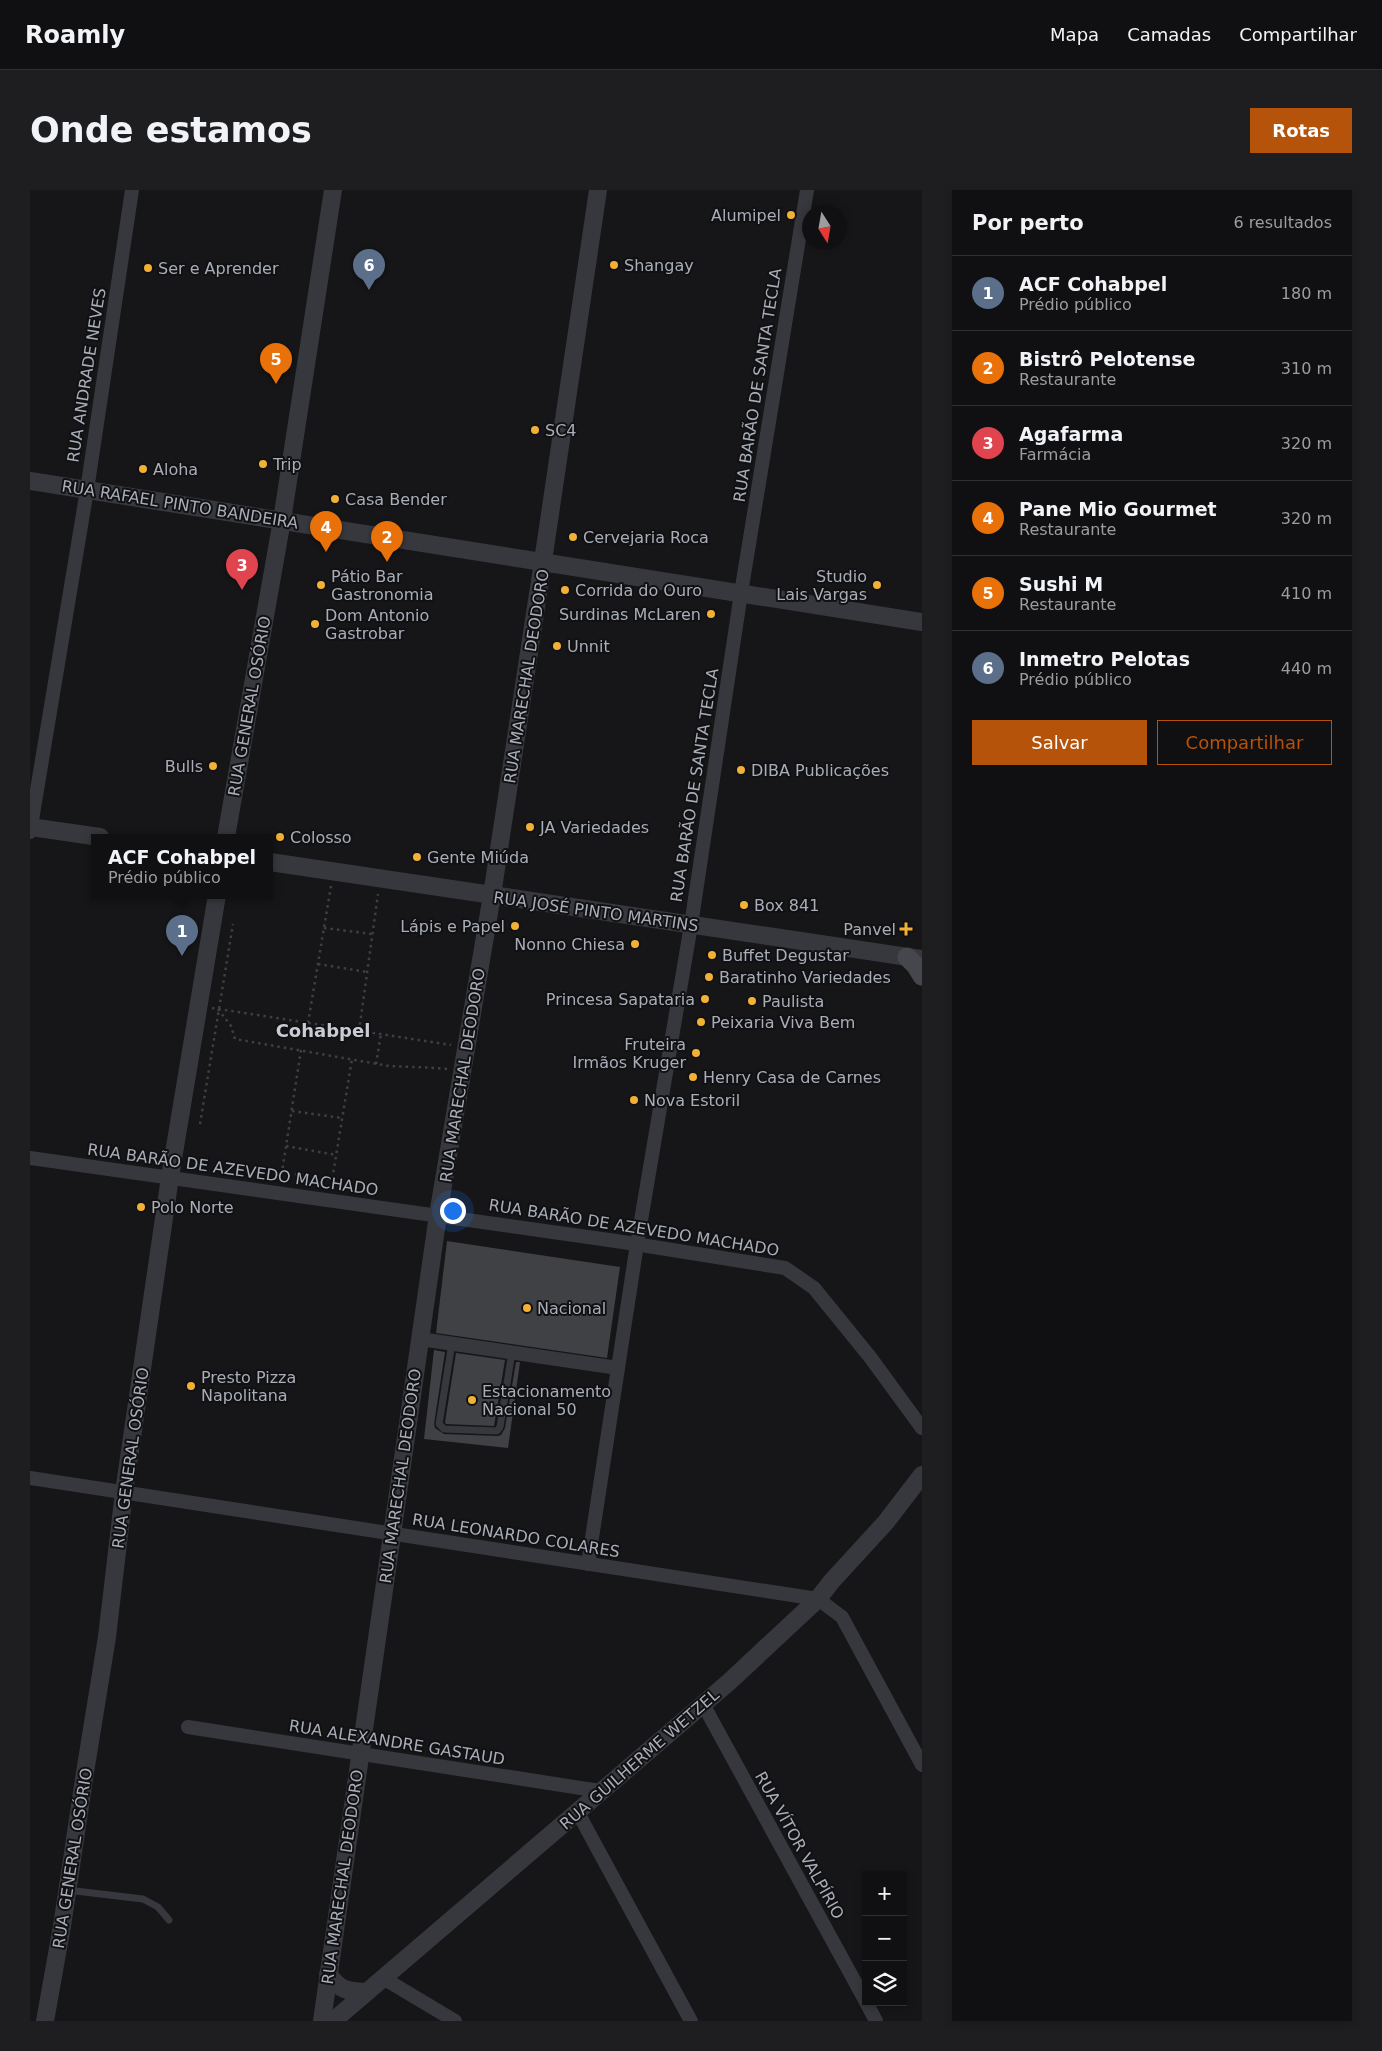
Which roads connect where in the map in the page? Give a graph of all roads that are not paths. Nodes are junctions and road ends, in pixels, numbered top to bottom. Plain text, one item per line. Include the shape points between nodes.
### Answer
1 (132, 190) edge
2 (333, 190) edge
3 (598, 190) edge
4 (807, 190) edge
5 (30, 481) edge
6 (87, 490) junction
7 (282, 520) junction
8 (543, 562) junction
9 (741, 593) junction
10 (922, 622) edge
11 (30, 829) edge
12 (227, 834) edge
13 (91, 836) edge
14 (273, 862) edge
15 (492, 895) junction
16 (216, 899) edge
17 (691, 925) junction
18 (914, 958) edge
19 (922, 976) edge
20 (30, 1158) edge
21 (170, 1177) junction
22 (438, 1215) junction
23 (638, 1244) junction
24 (420, 1339) junction
25 (452, 1343) junction
26 (512, 1352) junction
27 (618, 1368) junction
28 (922, 1428) edge
29 (922, 1475) edge
30 (30, 1478) edge
31 (124, 1492) junction
32 (391, 1533) junction
33 (588, 1564) junction
34 (818, 1599) junction
35 (703, 1704) junction
36 (188, 1728) dead end
37 (360, 1754) junction
38 (922, 1765) edge
39 (600, 1791) junction
40 (578, 1811) junction
41 (67, 1890) junction
42 (169, 1920) dead end
43 (328, 1974) junction
44 (384, 1978) junction
45 (367, 1992) junction
46 (862, 1995) edge
47 (868, 2006) edge
48 (45, 2021) edge
49 (322, 2021) edge
50 (333, 2021) edge
51 (455, 2021) edge
52 (691, 2021) edge
53 (876, 2021) edge

1 - 6 street, RUA ANDRADE NEVES
2 - 7 street, RUA GENERAL OSÓRIO
3 - 8 street, RUA MARECHAL DEODORO
4 - 9 street, RUA BARÃO DE SANTA TECLA
5 - 6 street, RUA RAFAEL PINTO BANDEIRA
6 - 7 street, RUA RAFAEL PINTO BANDEIRA
6 - 11 street, RUA ANDRADE NEVES
7 - 8 street, RUA RAFAEL PINTO BANDEIRA
7 - 12 street, RUA GENERAL OSÓRIO
8 - 9 street, RUA RAFAEL PINTO BANDEIRA
8 - 15 street, RUA MARECHAL DEODORO
9 - 10 street, RUA RAFAEL PINTO BANDEIRA
9 - 17 street, RUA BARÃO DE SANTA TECLA
11 - 13 street
14 - 15 street, RUA JOSÉ PINTO MARTINS
15 - 17 street, RUA JOSÉ PINTO MARTINS
15 - 22 street, RUA MARECHAL DEODORO
16 - 21 street, RUA GENERAL OSÓRIO
17 - 18 street, RUA JOSÉ PINTO MARTINS
17 - 23 street, RUA BARÃO DE SANTA TECLA
18 - 19 main road
20 - 21 street, RUA BARÃO DE AZEVEDO MACHADO
21 - 22 street, RUA BARÃO DE AZEVEDO MACHADO
21 - 31 street, RUA GENERAL OSÓRIO
22 - 23 street, RUA BARÃO DE AZEVEDO MACHADO
22 - 24 street, RUA MARECHAL DEODORO
23 - 27 street, RUA BARÃO DE SANTA TECLA
23 - 28 street, RUA BARÃO DE AZEVEDO MACHADO via 785,1268 814,1288
24 - 25 street
24 - 32 street, RUA MARECHAL DEODORO
25 - 26 street
25 - 26 lane via 439,1424 444,1429 497,1431
26 - 27 street
27 - 33 street, RUA BARÃO DE SANTA TECLA
29 - 34 street, RUA GUILHERME WETZEL via 886,1522
30 - 31 street, RUA LEONARDO COLARES
31 - 32 street, RUA LEONARDO COLARES
31 - 41 street, RUA GENERAL OSÓRIO via 107,1638
32 - 33 street, RUA LEONARDO COLARES
32 - 37 street, RUA MARECHAL DEODORO
33 - 34 street, RUA LEONARDO COLARES
34 - 35 street, RUA GUILHERME WETZEL
34 - 38 street via 842,1617
35 - 39 street, RUA GUILHERME WETZEL
35 - 46 street, RUA VÍTOR VALPÍRIO
36 - 37 street, RUA ALEXANDRE GASTAUD
37 - 39 street, RUA ALEXANDRE GASTAUD
37 - 43 street, RUA MARECHAL DEODORO
39 - 40 street, RUA GUILHERME WETZEL
40 - 44 street, RUA GUILHERME WETZEL
40 - 52 street
41 - 42 lane via 143,1899 158,1907
41 - 48 street, RUA GENERAL OSÓRIO
43 - 45 street via 337,1986 348,1991
43 - 49 street, RUA MARECHAL DEODORO
44 - 45 street, RUA GUILHERME WETZEL
44 - 51 street
45 - 50 street, RUA GUILHERME WETZEL
47 - 53 street, RUA VÍTOR VALPÍRIO

